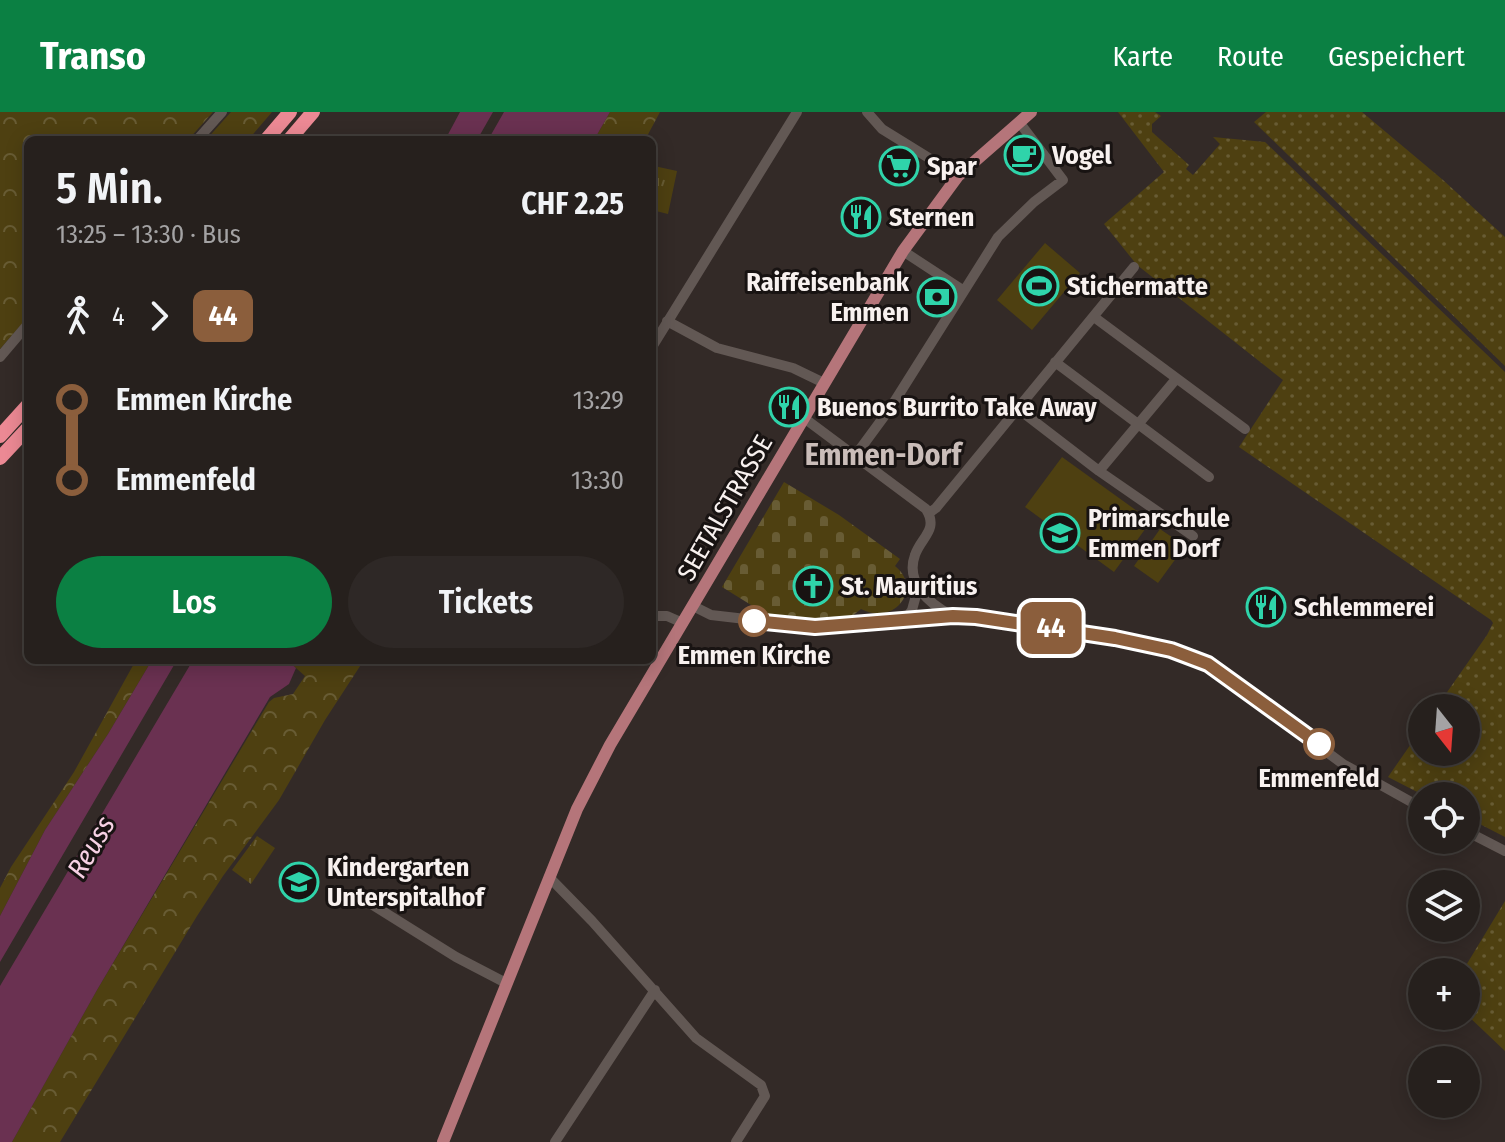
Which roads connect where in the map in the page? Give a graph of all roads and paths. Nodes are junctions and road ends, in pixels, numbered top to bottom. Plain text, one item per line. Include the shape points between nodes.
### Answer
1 (222, 112) edge
2 (290, 112) edge
3 (313, 112) edge
4 (797, 112) edge
5 (867, 112) edge
6 (1031, 112) edge
7 (1019, 122) junction
8 (201, 136) edge
9 (269, 136) edge
10 (292, 136) edge
11 (958, 176) junction
12 (903, 251) junction
13 (1134, 267) dead end
14 (964, 291) junction
15 (1094, 317) junction
16 (667, 321) junction
17 (24, 329) edge
18 (656, 340) edge
19 (0, 357) edge
20 (1055, 362) junction
21 (1176, 379) junction
22 (824, 383) junction
23 (1017, 408) junction
24 (24, 409) edge
25 (804, 418) junction
26 (1138, 425) junction
27 (1245, 429) dead end
28 (24, 432) edge
29 (0, 436) edge
30 (855, 456) junction
31 (0, 458) edge
32 (1099, 471) junction
33 (1209, 477) dead end
34 (929, 513) junction
35 (1193, 536) dead end
36 (918, 588) junction
37 (693, 606) junction
38 (656, 616) edge
39 (953, 616) junction
40 (905, 620) junction
41 (683, 623) junction
42 (1408, 801) edge
43 (1480, 838) edge
44 (1505, 851) edge
45 (549, 877) junction
46 (368, 902) dead end
47 (506, 983) junction
48 (655, 990) junction
49 (443, 1142) edge
50 (555, 1142) edge
51 (736, 1142) edge

1 - 8 street
2 - 9 highway
3 - 10 highway
4 - 16 street
5 - 11 street via 882,129
6 - 7 main road, SEETALSTRASSE
7 - 11 main road, SEETALSTRASSE
7 - 14 street via 1063,180 998,237
11 - 12 main road, SEETALSTRASSE
12 - 14 street
12 - 22 main road, SEETALSTRASSE
13 - 15 street
14 - 30 street
15 - 20 street
15 - 21 street
16 - 18 street
16 - 22 street via 717,348 793,368
17 - 19 street
20 - 23 street
20 - 26 street
21 - 26 street
21 - 27 street
22 - 25 main road, SEETALSTRASSE
23 - 32 street
23 - 34 street
24 - 29 highway
25 - 30 street
25 - 37 main road, SEETALSTRASSE
26 - 32 street
26 - 33 street
28 - 31 highway
30 - 34 street
32 - 35 street
34 - 36 street via 931,530 913,563
36 - 39 street via 934,606
36 - 40 street
37 - 40 street via 711,615 815,627
37 - 41 main road, SEETALSTRASSE
38 - 41 street
39 - 40 street
39 - 42 street via 1115,638 1208,664 1343,764
41 - 45 main road, SEETALSTRASSE via 592,778
43 - 44 street
45 - 47 main road, SEETALSTRASSE
45 - 48 street
46 - 47 street
47 - 49 main road, SEETALSTRASSE
48 - 50 street
48 - 51 street via 696,1038 761,1085 765,1096

